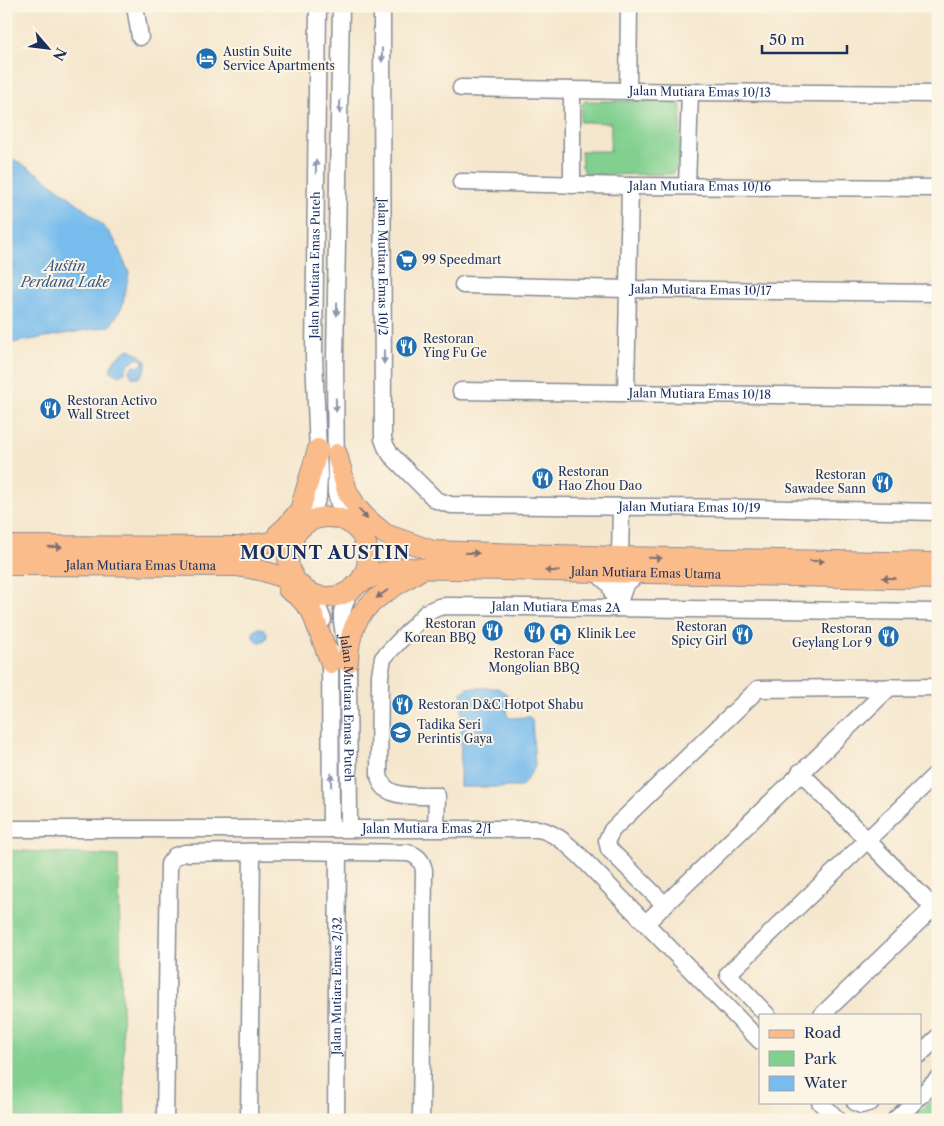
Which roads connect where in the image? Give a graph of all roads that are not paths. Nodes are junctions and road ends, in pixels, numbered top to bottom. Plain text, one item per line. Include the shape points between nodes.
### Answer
1 (135, 6) edge
2 (318, 6) edge
3 (341, 6) edge
4 (382, 6) edge
5 (630, 6) edge
6 (140, 37) dead end
7 (461, 88) dead end
8 (572, 90) junction
9 (628, 90) junction
10 (690, 92) junction
11 (938, 94) edge
12 (460, 182) dead end
13 (572, 184) junction
14 (630, 186) junction
15 (687, 186) junction
16 (938, 188) edge
17 (316, 212) junction
18 (338, 212) junction
19 (463, 285) dead end
20 (627, 290) junction
21 (938, 293) edge
22 (462, 391) dead end
23 (626, 392) junction
24 (938, 397) edge
25 (327, 451) junction
26 (442, 503) joint
27 (621, 507) junction
28 (938, 512) edge
29 (308, 522) junction
30 (348, 522) junction
31 (362, 536) junction
32 (294, 538) junction
33 (6, 546) edge
34 (238, 557) junction
35 (620, 558) junction
36 (425, 559) junction
37 (938, 563) edge
38 (6, 566) edge
39 (597, 573) junction
40 (638, 573) junction
41 (938, 579) edge
42 (353, 588) junction
43 (307, 590) junction
44 (617, 608) junction
45 (938, 612) edge
46 (339, 662) junction
47 (890, 687) junction
48 (938, 687) edge
49 (800, 772) junction
50 (938, 772) edge
51 (349, 828) junction
52 (436, 828) junction
53 (6, 829) edge
54 (331, 829) junction
55 (867, 839) junction
56 (252, 852) junction
57 (338, 852) junction
58 (664, 904) junction
59 (937, 908) edge
60 (646, 923) junction
61 (766, 1014) edge
62 (823, 1014) edge
63 (938, 1037) edge
64 (759, 1040) edge
65 (922, 1052) edge
66 (938, 1079) edge
67 (922, 1094) edge
68 (822, 1104) edge
69 (912, 1104) edge
70 (898, 1118) edge
71 (165, 1120) edge
72 (249, 1120) edge
73 (336, 1120) edge
74 (421, 1120) edge
75 (838, 1120) edge
76 (843, 1120) edge
77 (882, 1120) edge

1 - 6 street
17 -> 2 street, Jalan Mutiara Emas Puteh
3 -> 18 street, Jalan Mutiara Emas Puteh
4 -> 26 street, Jalan Mutiara Emas 10/2 via 383,439 391,455
5 - 9 street
7 - 8 street, Jalan Mutiara Emas 10/13
8 - 9 street, Jalan Mutiara Emas 10/13
8 - 13 street
9 - 10 street, Jalan Mutiara Emas 10/13
10 - 11 street, Jalan Mutiara Emas 10/13
10 - 15 street
12 - 13 street, Jalan Mutiara Emas 10/16
13 - 14 street, Jalan Mutiara Emas 10/16
14 - 15 street, Jalan Mutiara Emas 10/16
14 - 20 street
15 - 16 street, Jalan Mutiara Emas 10/16
17 - 18 street
17 - 25 street, Jalan Mutiara Emas Puteh via 314,356
18 -> 25 street, Jalan Mutiara Emas Puteh via 335,357
19 - 20 street, Jalan Mutiara Emas 10/17
20 - 21 street, Jalan Mutiara Emas 10/17
20 - 23 street
22 - 23 street, Jalan Mutiara Emas 10/18
23 - 24 street, Jalan Mutiara Emas 10/18
25 - 29 street, Jalan Mutiara Emas Puteh via 319,476 318,497
25 - 30 street, Jalan Mutiara Emas Puteh via 340,507
25 - 34 main road via 300,510 272,538
25 -> 36 main road via 357,508 385,534
26 - 27 street, Jalan Mutiara Emas 10/19 via 452,506
27 - 28 street, Jalan Mutiara Emas 10/19
27 - 35 street
29 - 30 main road via 328,517
29 - 32 main road
30 - 31 main road
31 - 36 main road
31 - 42 main road via 367,546 367,566
32 - 34 main road, Jalan Mutiara Emas Utama
32 - 43 main road via 290,548 290,568 294,578
33 -> 34 main road, Jalan Mutiara Emas Utama
34 - 38 main road, Jalan Mutiara Emas Utama
34 - 43 main road, Jalan Mutiara Emas Utama
34 - 46 main road via 299,597 310,610
36 -> 35 main road, Jalan Mutiara Emas Utama via 433,552
35 -> 37 main road, Jalan Mutiara Emas Utama
39 -> 36 main road, Jalan Mutiara Emas Utama
36 - 42 main road, Jalan Mutiara Emas Utama via 382,573
36 -> 46 main road via 372,601 360,615
39 - 40 main road, Jalan Mutiara Emas Utama
39 - 44 street via 610,585
41 -> 40 main road, Jalan Mutiara Emas Utama
40 - 44 street via 625,585
42 - 43 main road via 338,596 325,597
42 - 46 street, Jalan Mutiara Emas Puteh via 342,612
43 - 46 street, Jalan Mutiara Emas Puteh via 320,610 330,646
44 - 45 street, Jalan Mutiara Emas 2A
44 - 52 street, Jalan Mutiara Emas 2A via 439,607 427,612 386,653 380,670 380,780 392,793 437,796
46 - 51 street, Jalan Mutiara Emas Puteh
54 -> 46 street, Jalan Mutiara Emas Puteh
47 - 48 street
47 - 49 street
47 - 58 street via 758,689 612,830 607,840 609,849
49 - 55 street
49 - 58 street
50 - 55 street
51 - 52 street, Jalan Mutiara Emas 2/1
51 - 54 street, Jalan Mutiara Emas 2/1
52 - 60 street, Jalan Mutiara Emas 2/1 via 538,829 555,834
53 - 54 street, Jalan Mutiara Emas 2/1
55 - 59 street
55 - 61 street via 728,974
56 - 57 street
56 - 71 street via 185,853 175,856 169,864
56 - 72 street
57 - 73 street, Jalan Mutiara Emas 2/32
57 - 74 street via 408,853 421,860 424,870
58 - 60 street
59 - 62 street
60 - 64 street, Jalan Mutiara Emas 2/1
63 - 65 street
66 - 67 street
68 - 75 street
69 - 70 street
70 - 77 street
75 - 76 street

